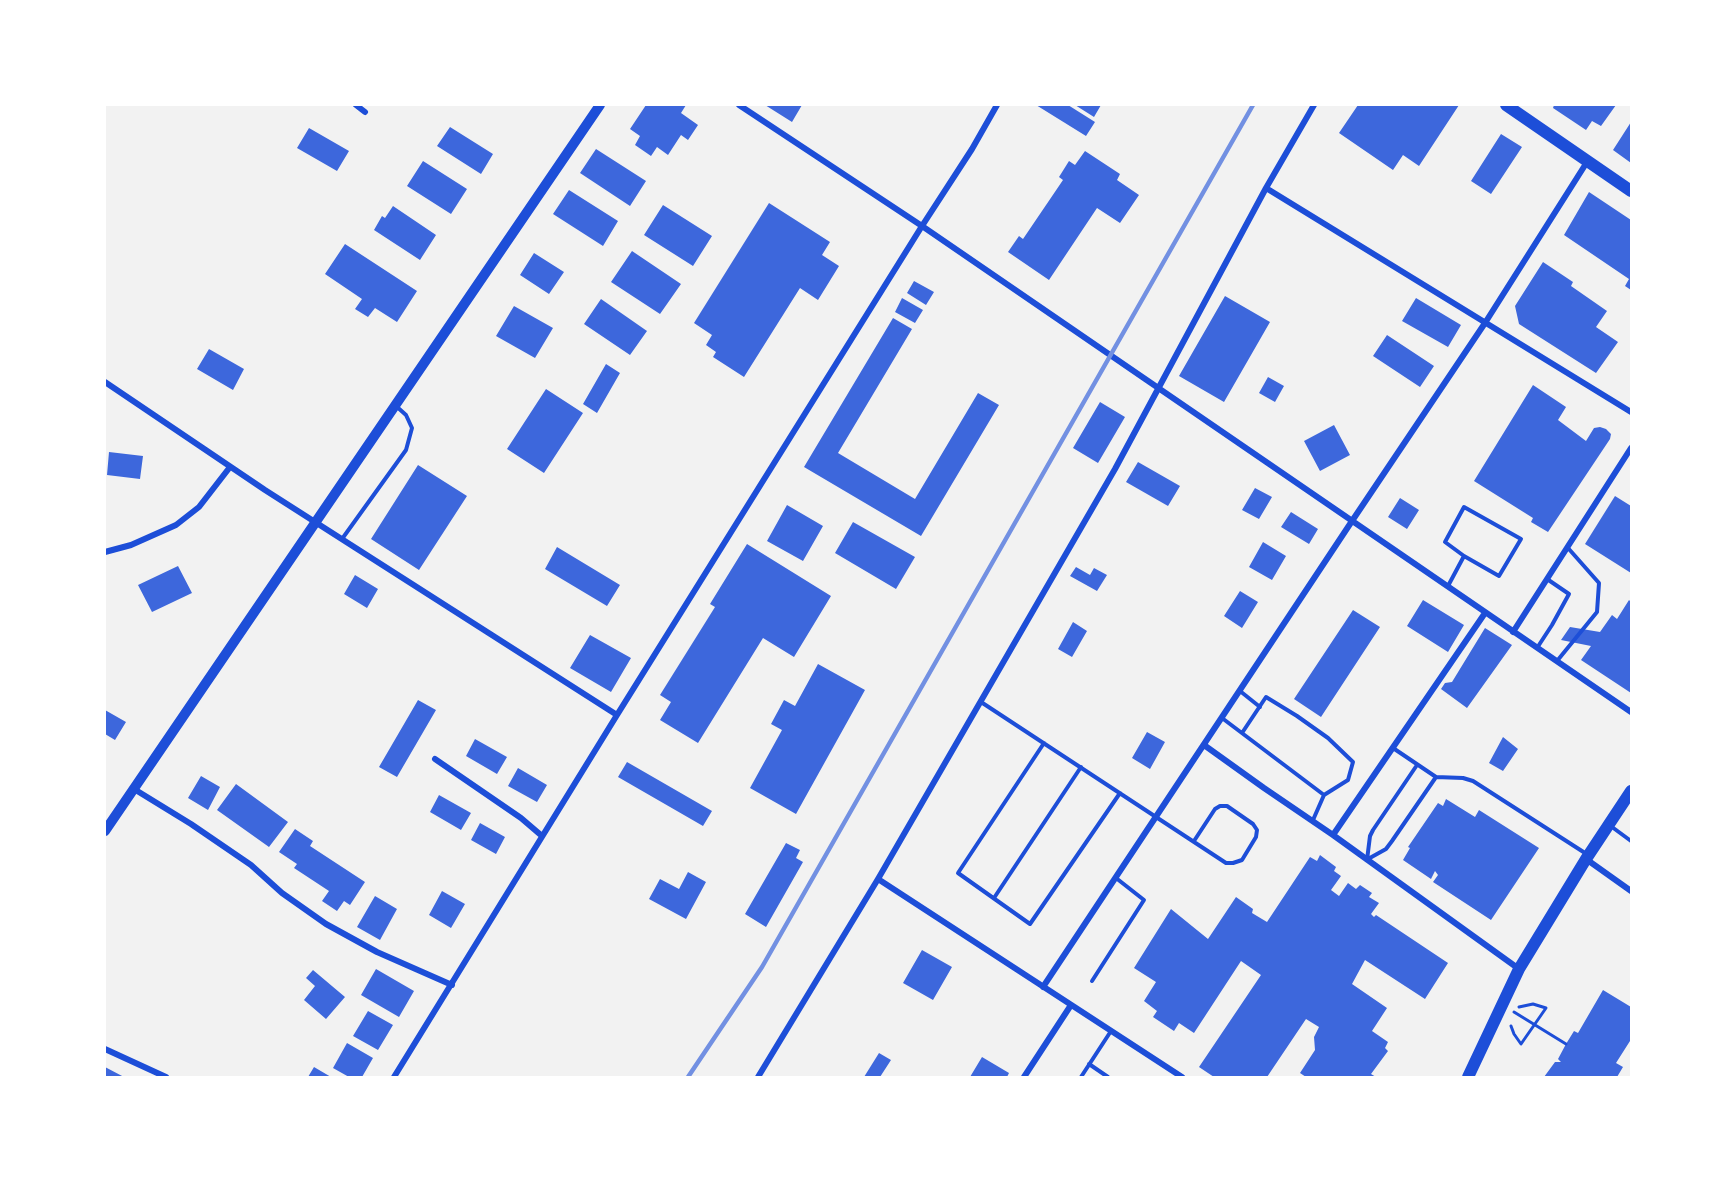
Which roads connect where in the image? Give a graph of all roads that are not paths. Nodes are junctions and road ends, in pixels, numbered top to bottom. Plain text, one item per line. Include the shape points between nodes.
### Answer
1 (356, 105) edge
2 (600, 105) edge
3 (739, 105) edge
4 (997, 105) edge
5 (1314, 105) edge
6 (1506, 105) edge
7 (365, 112) dead end
8 (1587, 162) junction
9 (1266, 188) junction
10 (1631, 191) edge
11 (922, 226) junction
12 (1485, 323) junction
13 (105, 382) edge
14 (1158, 387) junction
15 (396, 405) junction
16 (1631, 412) edge
17 (1631, 448) edge
18 (230, 467) junction
19 (1352, 521) junction
20 (315, 523) junction
21 (342, 540) junction
22 (1568, 547) junction
23 (105, 552) edge
24 (1464, 556) junction
25 (1547, 579) junction
26 (1448, 587) junction
27 (1485, 613) junction
28 (1513, 632) junction
29 (1537, 649) junction
30 (1557, 662) junction
31 (1240, 691) junction
32 (981, 702) junction
33 (1260, 707) junction
34 (1631, 712) edge
35 (617, 715) junction
36 (1222, 718) junction
37 (1242, 733) junction
38 (1044, 743) junction
39 (1204, 745) junction
40 (1393, 748) junction
41 (435, 759) dead end
42 (1417, 765) junction
43 (1081, 767) junction
44 (1436, 777) junction
45 (134, 789) junction
46 (1631, 791) edge
47 (1120, 793) junction
48 (1324, 795) junction
49 (1156, 817) junction
50 (1312, 821) junction
51 (1609, 825) junction
52 (105, 831) edge
53 (1333, 835) junction
54 (542, 836) junction
55 (1194, 841) junction
56 (1631, 841) edge
57 (1587, 857) junction
58 (1367, 860) junction
59 (1116, 878) junction
60 (878, 879) junction
61 (1631, 891) edge
62 (994, 898) junction
63 (1519, 969) junction
64 (1092, 981) dead end
65 (452, 985) junction
66 (1043, 987) junction
67 (1071, 1005) junction
68 (1112, 1031) junction
69 (105, 1049) edge
70 (1089, 1064) junction
71 (166, 1077) edge
72 (394, 1077) edge
73 (758, 1077) edge
74 (1024, 1077) edge
75 (1081, 1077) edge
76 (1108, 1077) edge
77 (1182, 1077) edge
78 (1468, 1077) edge

1 - 7 street
2 - 15 street
3 - 11 street
4 - 11 street
5 - 9 street
6 - 8 main road
8 - 10 main road
8 - 12 street
9 - 12 street
9 - 14 street
11 - 14 street
11 - 35 street
12 - 16 street
12 - 19 street
13 - 18 street
14 - 19 street
14 - 32 street
15 - 20 street
15 - 21 lane via 406,414 412,428 406,450
17 - 22 street
18 - 20 street
18 - 23 street via 198,507 176,525 132,545
19 - 26 street
19 - 31 street
20 - 21 street
20 - 45 street
21 - 35 street
22 - 25 street
22 - 30 lane via 1599,583 1597,612
24 - 24 lane via 1499,576 1521,539 1464,507 1445,542
24 - 26 lane
25 - 28 street
25 - 29 lane via 1569,594
26 - 27 street
27 - 28 street
27 - 40 street
28 - 29 street
29 - 30 street
30 - 34 street
31 - 33 lane
31 - 36 street
32 - 38 lane
32 - 60 street
33 - 37 lane
33 - 48 lane via 1266,698 1274,702 1328,738 1353,762 1348,780
35 - 54 street
36 - 37 lane
36 - 39 street
37 - 48 lane
38 - 43 lane
38 - 62 lane via 958,873
39 - 49 street
39 - 50 street
40 - 42 lane
40 - 53 street
41 - 54 street
42 - 44 lane
42 - 58 lane via 1373,830
43 - 47 lane
43 - 62 lane
44 - 57 lane via 1473,781
44 - 58 lane via 1386,849
45 - 52 street
45 - 65 street via 251,865 282,893 327,924 377,952
46 - 51 main road
47 - 49 lane
47 - 62 lane via 1029,924
48 - 50 lane
49 - 55 lane
49 - 59 street
50 - 53 street
51 - 56 lane
51 - 57 main road
53 - 58 street
54 - 65 street
55 - 55 lane via 1226,863 1233,863 1242,860 1257,830 1227,806 1220,806
57 - 61 street
57 - 63 main road
58 - 63 street
59 - 64 lane via 1144,900
59 - 66 street
60 - 66 street
60 - 73 street
63 - 78 main road
65 - 72 street
66 - 67 street
67 - 68 street
67 - 74 street
68 - 70 lane
68 - 77 street
69 - 71 street
70 - 75 lane
70 - 76 lane

